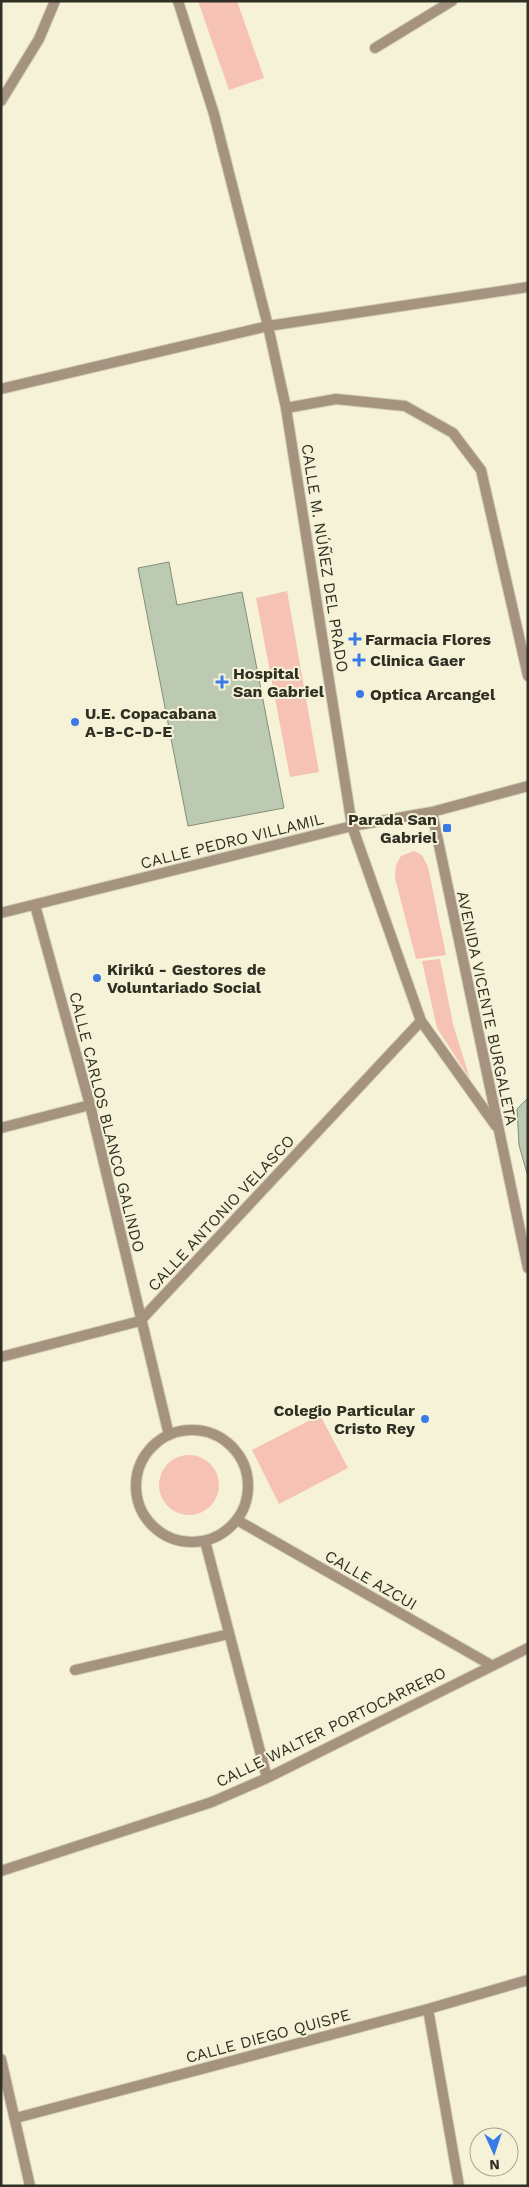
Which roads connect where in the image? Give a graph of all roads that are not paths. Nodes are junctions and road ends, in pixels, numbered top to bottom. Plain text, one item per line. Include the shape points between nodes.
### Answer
1 (55, 1) edge
2 (178, 1) edge
3 (452, 1) edge
4 (374, 48) dead end
5 (1, 101) edge
6 (528, 286) edge
7 (268, 326) junction
8 (1, 389) edge
9 (286, 408) junction
10 (528, 676) edge
11 (528, 786) edge
12 (432, 812) junction
13 (352, 826) junction
14 (35, 905) junction
15 (1, 913) edge
16 (421, 1021) junction
17 (90, 1105) junction
18 (496, 1126) junction
19 (1, 1128) edge
20 (528, 1268) edge
21 (140, 1320) junction
22 (1, 1357) edge
23 (169, 1435) junction
24 (237, 1520) junction
25 (205, 1540) junction
26 (229, 1634) junction
27 (528, 1648) edge
28 (491, 1665) junction
29 (75, 1670) dead end
30 (267, 1778) junction
31 (1, 1872) edge
32 (528, 1980) edge
33 (428, 2009) junction
34 (1, 2059) edge
35 (16, 2118) junction
36 (27, 2185) edge
37 (459, 2186) edge

1 - 5 street via 39,39
2 - 7 street, CALLE M. NÚÑEZ DEL PRADO via 214,114
3 - 4 street
6 - 7 street
7 - 8 street
7 - 9 street, CALLE M. NÚÑEZ DEL PRADO
9 - 10 street via 336,399 405,406 453,433 481,470
9 - 13 street, CALLE M. NÚÑEZ DEL PRADO
11 - 12 street, CALLE PEDRO VILLAMIL
12 - 13 street, CALLE PEDRO VILLAMIL
12 - 18 street, AVENIDA VICENTE BURGALETA
13 - 14 street, CALLE PEDRO VILLAMIL
13 - 16 street, CALLE M. NÚÑEZ DEL PRADO
14 - 15 street, CALLE PEDRO VILLAMIL
14 - 17 street, CALLE CARLOS BLANCO GALINDO
16 - 18 street, CALLE M. NÚÑEZ DEL PRADO
16 - 21 street, CALLE ANTONIO VELASCO
17 - 19 street
17 - 21 street, CALLE CARLOS BLANCO GALINDO
18 - 20 street, AVENIDA VICENTE BURGALETA
21 - 22 street
21 - 23 street, CALLE CARLOS BLANCO GALINDO
23 - 24 street via 187,1431 206,1432 222,1439 236,1451 245,1468 248,1486 245,1504
23 - 25 street via 144,1456 137,1472 138,1504 146,1519 172,1539
24 - 25 street via 223,1533
24 - 28 street, CALLE AZCUI
25 - 26 street
26 - 29 street
26 - 30 street
27 - 28 street, CALLE WALTER PORTOCARRERO
28 - 30 street, CALLE WALTER PORTOCARRERO
30 - 31 street, CALLE WALTER PORTOCARRERO via 212,1802
32 - 33 street, CALLE DIEGO QUISPE
33 - 35 street, CALLE DIEGO QUISPE
33 - 37 street
34 - 35 street
35 - 36 street

